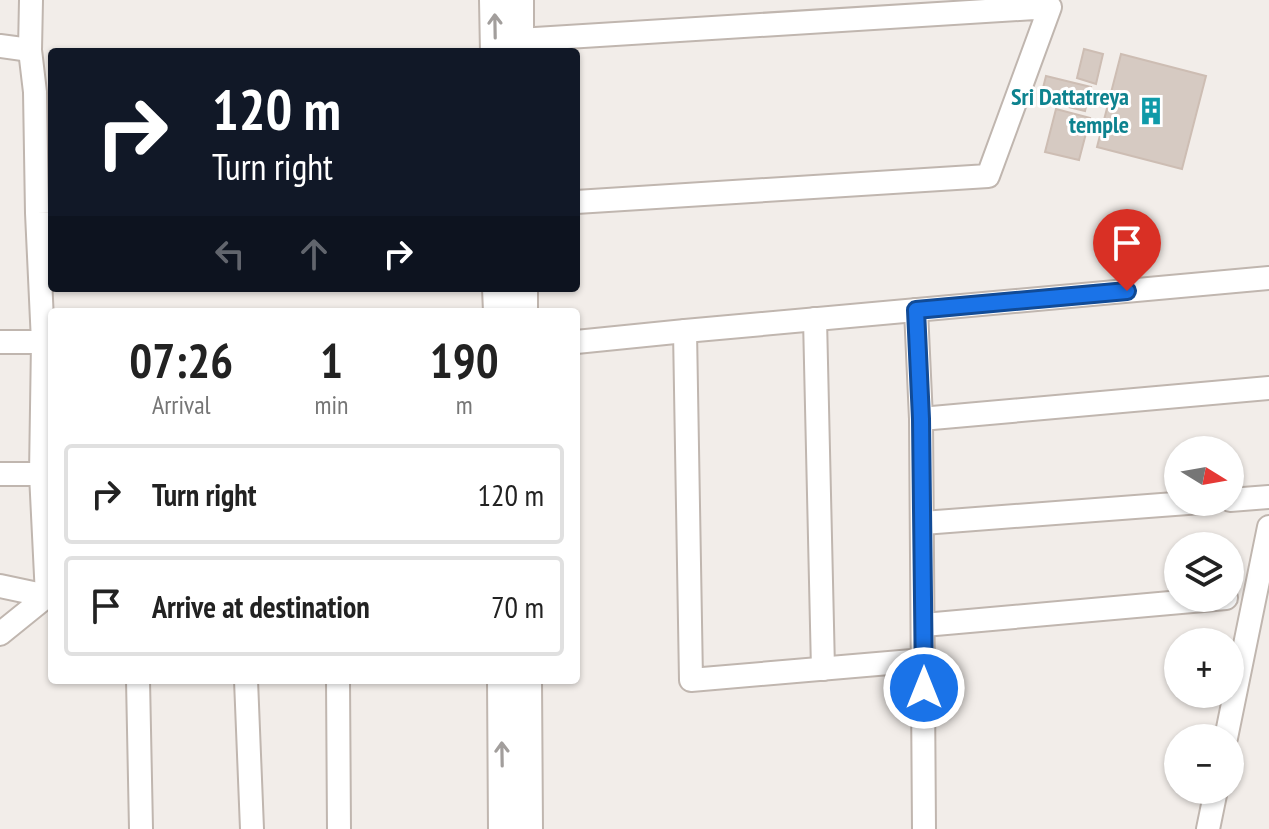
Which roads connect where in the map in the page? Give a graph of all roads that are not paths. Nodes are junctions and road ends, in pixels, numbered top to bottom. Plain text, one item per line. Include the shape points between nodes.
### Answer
1 (31, 0) edge
2 (494, 0) edge
3 (519, 0) edge
4 (0, 46) edge
5 (511, 48) edge
6 (30, 50) junction
7 (44, 92) edge
8 (580, 202) edge
9 (44, 213) edge
10 (1269, 278) edge
11 (916, 310) junction
12 (815, 319) junction
13 (685, 331) junction
14 (0, 342) edge
15 (48, 342) edge
16 (580, 342) edge
17 (1269, 388) edge
18 (921, 419) junction
19 (0, 474) edge
20 (41, 474) junction
21 (1269, 497) edge
22 (1244, 499) edge
23 (1164, 505) edge
24 (923, 523) junction
25 (1269, 527) edge
26 (0, 586) edge
27 (1255, 595) junction
28 (47, 596) junction
29 (1244, 596) edge
30 (1164, 604) edge
31 (924, 625) junction
32 (0, 634) edge
33 (924, 660) junction
34 (823, 669) junction
35 (138, 684) edge
36 (246, 684) edge
37 (338, 684) edge
38 (502, 684) edge
39 (527, 684) edge
40 (1229, 724) edge
41 (1213, 804) edge
42 (141, 829) edge
43 (252, 829) edge
44 (339, 829) edge
45 (503, 829) edge
46 (528, 829) edge
47 (924, 829) edge
48 (1208, 829) edge

1 - 6 street
5 -> 2 street
3 - 5 street
4 - 6 street
5 - 8 street via 1050,7 988,176
6 - 7 street
7 - 9 street
9 - 15 street
10 - 11 street
11 - 12 street
11 - 18 street
12 - 13 street
12 - 34 street
13 - 16 street
13 - 34 street via 691,680
14 - 15 street
15 - 20 street
17 - 18 street
18 - 24 street
19 - 20 street
20 - 28 street
21 - 22 street
23 - 24 street
24 - 31 street
25 - 27 street
26 - 28 street
27 - 29 street
27 - 40 street
28 - 32 street
30 - 31 street
31 - 33 street
33 - 34 street
33 - 47 street
35 - 42 street
36 - 43 street
37 - 44 street
45 -> 38 street
39 - 46 street
41 - 48 street

